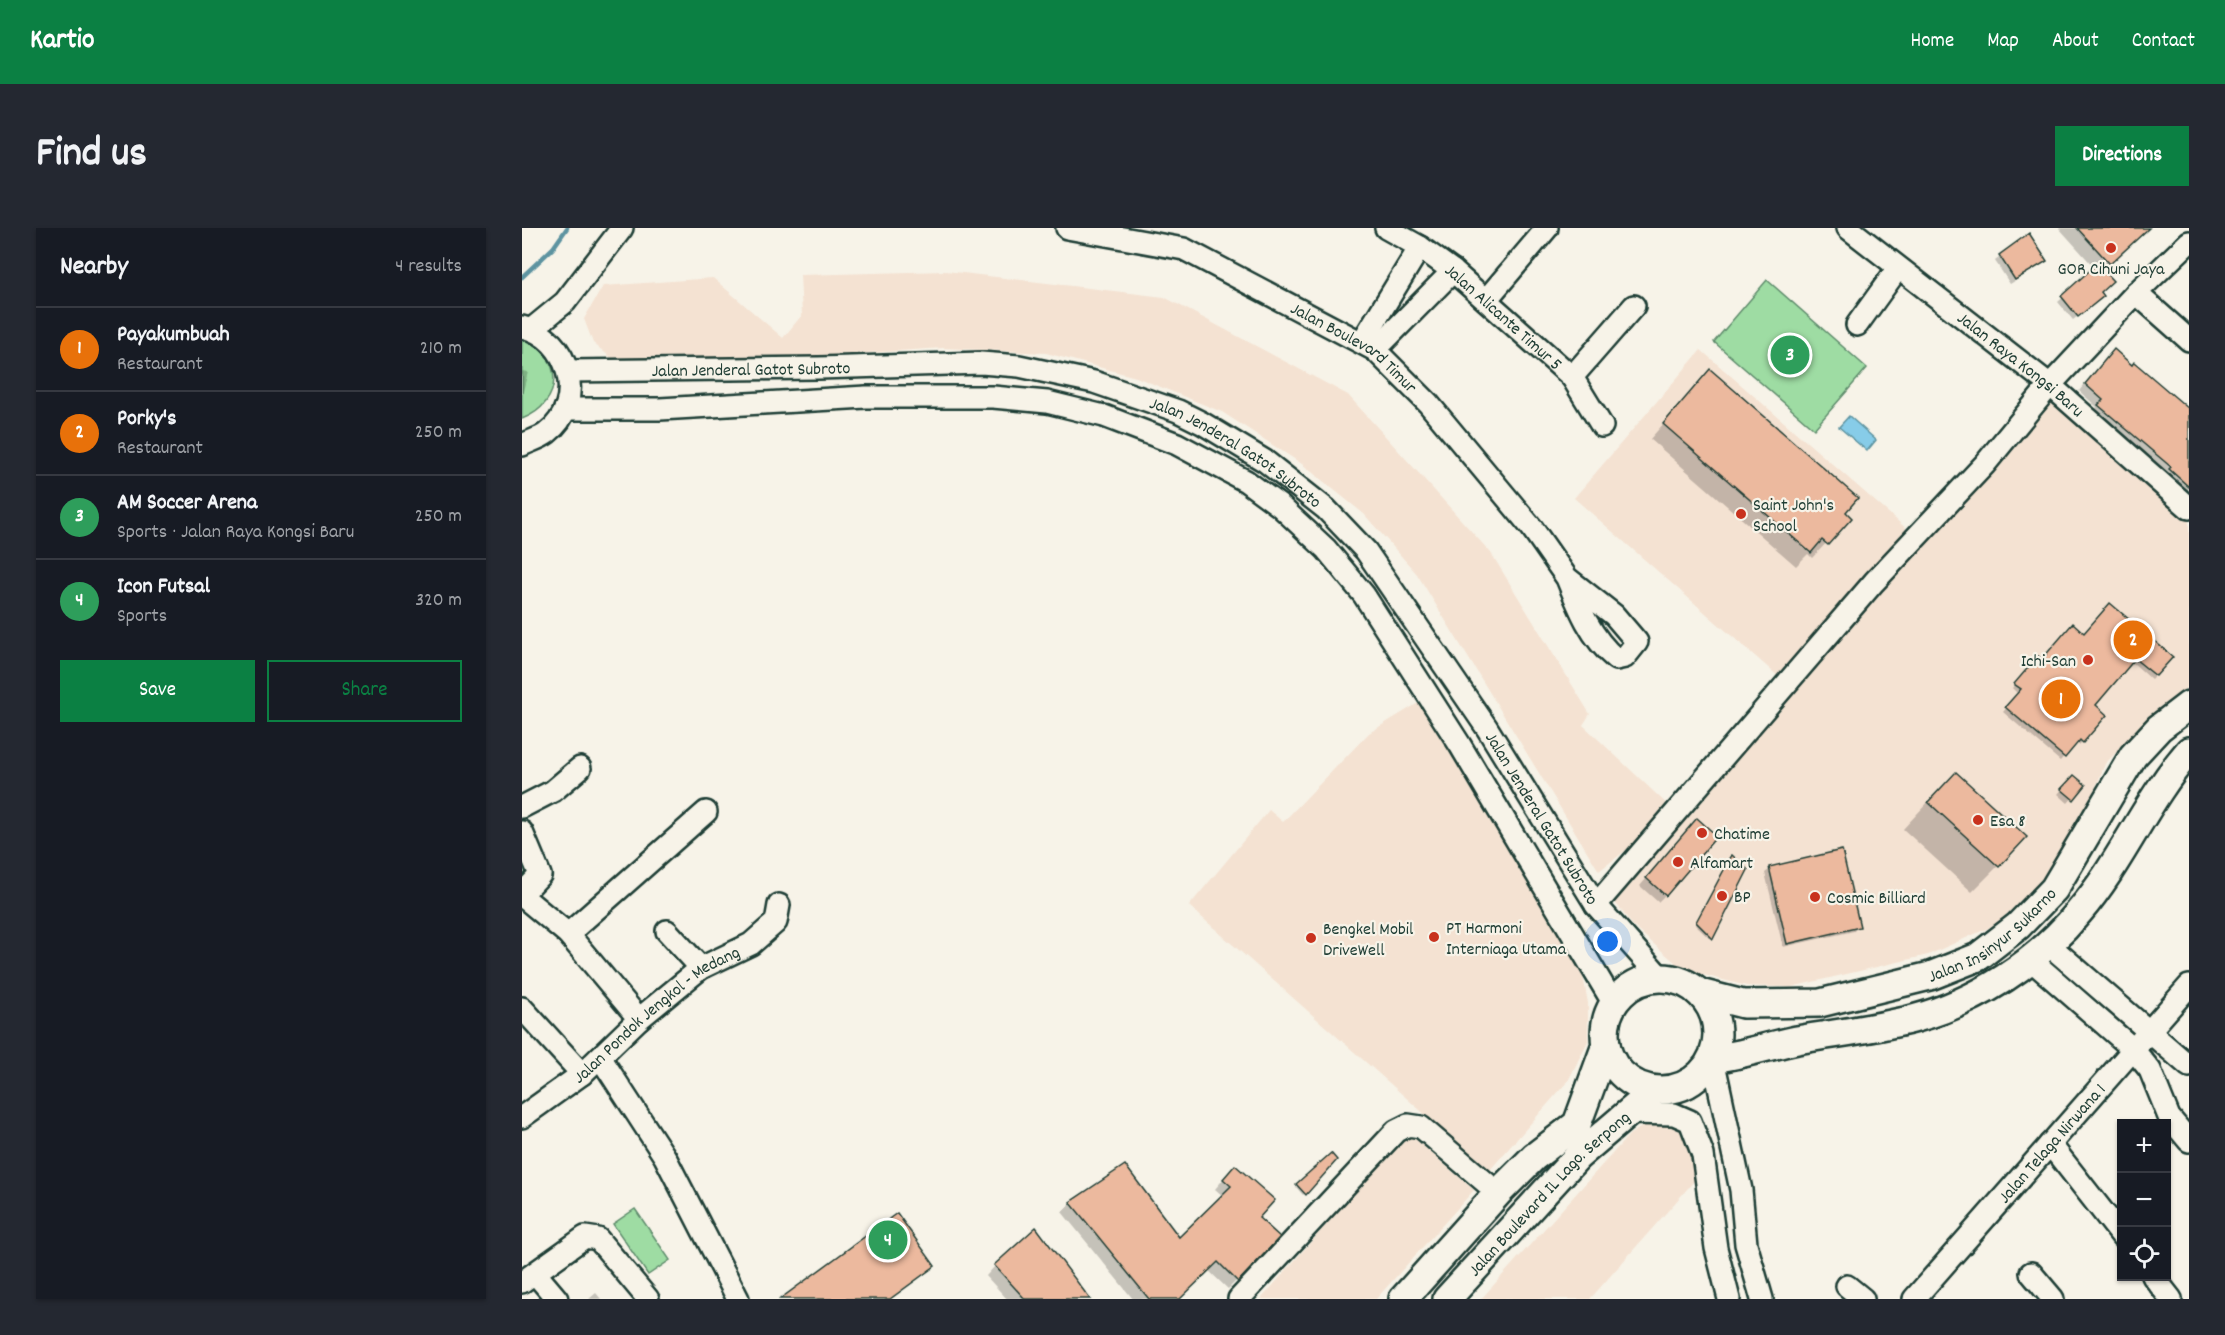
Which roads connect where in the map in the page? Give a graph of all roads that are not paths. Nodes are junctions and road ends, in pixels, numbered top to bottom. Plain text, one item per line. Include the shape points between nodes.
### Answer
1 (622, 228) edge
2 (1067, 228) edge
3 (1386, 228) edge
4 (1547, 228) edge
5 (1848, 228) edge
6 (2189, 242) edge
7 (1420, 247) junction
8 (1898, 268) junction
9 (1453, 271) junction
10 (2136, 293) junction
11 (1486, 300) junction
12 (565, 302) junction
13 (1634, 306) dead end
14 (1857, 325) dead end
15 (527, 328) edge
16 (2189, 340) edge
17 (552, 343) junction
18 (1368, 346) junction
19 (568, 371) junction
20 (1572, 377) junction
21 (2050, 385) junction
22 (565, 409) junction
23 (1202, 423) junction
24 (1602, 426) dead end
25 (522, 445) edge
26 (1186, 451) junction
27 (2189, 508) edge
28 (1567, 578) dead end
29 (2189, 705) edge
30 (1487, 728) junction
31 (1460, 745) junction
32 (2189, 751) edge
33 (580, 768) dead end
34 (522, 807) edge
35 (706, 812) dead end
36 (522, 832) edge
37 (522, 895) edge
38 (779, 904) dead end
39 (1596, 904) junction
40 (667, 931) dead end
41 (568, 934) junction
42 (2040, 953) junction
43 (701, 968) junction
44 (1661, 978) junction
45 (2189, 986) edge
46 (1700, 993) junction
47 (1614, 1004) junction
48 (522, 1008) edge
49 (639, 1019) junction
50 (2149, 1032) junction
51 (1606, 1045) junction
52 (2133, 1049) junction
53 (600, 1057) junction
54 (1713, 1059) junction
55 (2189, 1066) edge
56 (582, 1074) junction
57 (1654, 1090) junction
58 (1628, 1113) junction
59 (522, 1117) edge
60 (2189, 1141) edge
61 (2050, 1144) junction
62 (1498, 1193) junction
63 (2117, 1231) edge
64 (2031, 1273) dead end
65 (529, 1277) edge
66 (2157, 1281) edge
67 (557, 1299) edge
68 (648, 1299) edge
69 (738, 1299) edge
70 (1239, 1299) edge
71 (1402, 1299) edge
72 (1447, 1299) edge
73 (1729, 1299) edge
74 (1762, 1299) edge
75 (1914, 1299) edge
76 (2053, 1299) edge
77 (2171, 1299) edge

1 - 12 street
2 - 18 street, Jalan Boulevard Timur via 1184,249
3 - 7 street, Jalan Alicante Timur 5
4 - 11 street
5 - 8 street, Jalan Raya Kongsi Baru
6 - 10 street
7 - 9 street, Jalan Alicante Timur 5
7 - 18 street
8 - 14 street
8 - 21 street, Jalan Raya Kongsi Baru
9 - 11 street, Jalan Alicante Timur 5
9 - 18 street
10 - 16 street
10 - 21 street
11 - 20 street, Jalan Alicante Timur 5
12 - 15 street
12 - 17 street
13 - 20 street
15 - 17 street
17 - 19 street
18 - 28 street, Jalan Boulevard Timur via 1428,403 1532,528
19 - 22 street via 570,390
19 - 23 street, Jalan Jenderal Gatot Subroto via 981,363 1019,366 1094,382
20 - 24 street, Jalan Alicante Timur 5
21 - 27 street, Jalan Raya Kongsi Baru
21 - 39 street via 1985,464 1874,582
22 - 25 street via 548,433
22 - 26 street, Jalan Jenderal Gatot Subroto via 660,409 867,397 993,397 1047,402 1104,416
23 - 26 street
23 - 30 street, Jalan Jenderal Gatot Subroto via 1265,461 1326,509 1366,551
26 - 31 street, Jalan Jenderal Gatot Subroto via 1246,481 1326,549 1364,595
29 - 46 main road, Jalan Insinyur Sukarno via 2159,728 2133,756 2054,889 2018,926 1978,957 1930,976 1820,1003 1743,1004
30 - 31 street
30 - 39 street, Jalan Jenderal Gatot Subroto
31 - 47 street, Jalan Jenderal Gatot Subroto
32 - 42 main road, Jalan Insinyur Sukarno via 2159,790 2111,870 2080,912
33 - 34 street via 554,791
35 - 41 street
36 - 37 street via 540,875
37 - 41 street
38 - 43 street, Jalan Pondok Jengkol - Medang via 776,922 751,944
39 - 44 street, Jalan Jenderal Gatot Subroto
40 - 43 street
41 - 49 street
42 - 50 street via 2114,1002
42 - 52 street via 2101,1021
42 - 54 main road, Jalan Insinyur Sukarno via 1958,1003 1914,1019
43 - 49 street, Jalan Pondok Jengkol - Medang
44 - 46 main road via 1682,982
44 - 47 main road via 1634,984
45 - 50 street, Jalan Telaga Nirwana 1
46 - 54 main road via 1717,1024
47 - 51 main road via 1608,1016
48 - 56 street
49 - 53 street, Jalan Pondok Jengkol - Medang
50 - 52 street, Jalan Telaga Nirwana 1
50 - 55 street
51 - 57 main road via 1623,1075
51 - 62 main road, Jalan Boulevard IL Lago. Serpong via 1577,1124 1534,1157
52 - 60 street via 2150,1070 2169,1117
52 - 61 street, Jalan Telaga Nirwana 1
53 - 56 street, Jalan Pondok Jengkol - Medang
53 - 69 street via 665,1156
54 - 57 main road via 1705,1071 1682,1087
54 - 74 street via 1741,1191 1746,1244
56 - 59 street, Jalan Pondok Jengkol - Medang
57 - 58 main road, Jalan Boulevard IL Lago. Serpong
58 - 72 main road, Jalan Boulevard IL Lago. Serpong via 1578,1156
58 - 73 street via 1674,1114 1690,1121 1703,1155 1716,1248
61 - 63 street
61 - 75 street, Jalan Telaga Nirwana 1
62 - 70 street via 1420,1127 1408,1125 1396,1131
62 - 71 main road, Jalan Boulevard IL Lago. Serpong
64 - 76 street
65 - 67 street
65 - 68 street via 585,1237 598,1239
66 - 77 street

